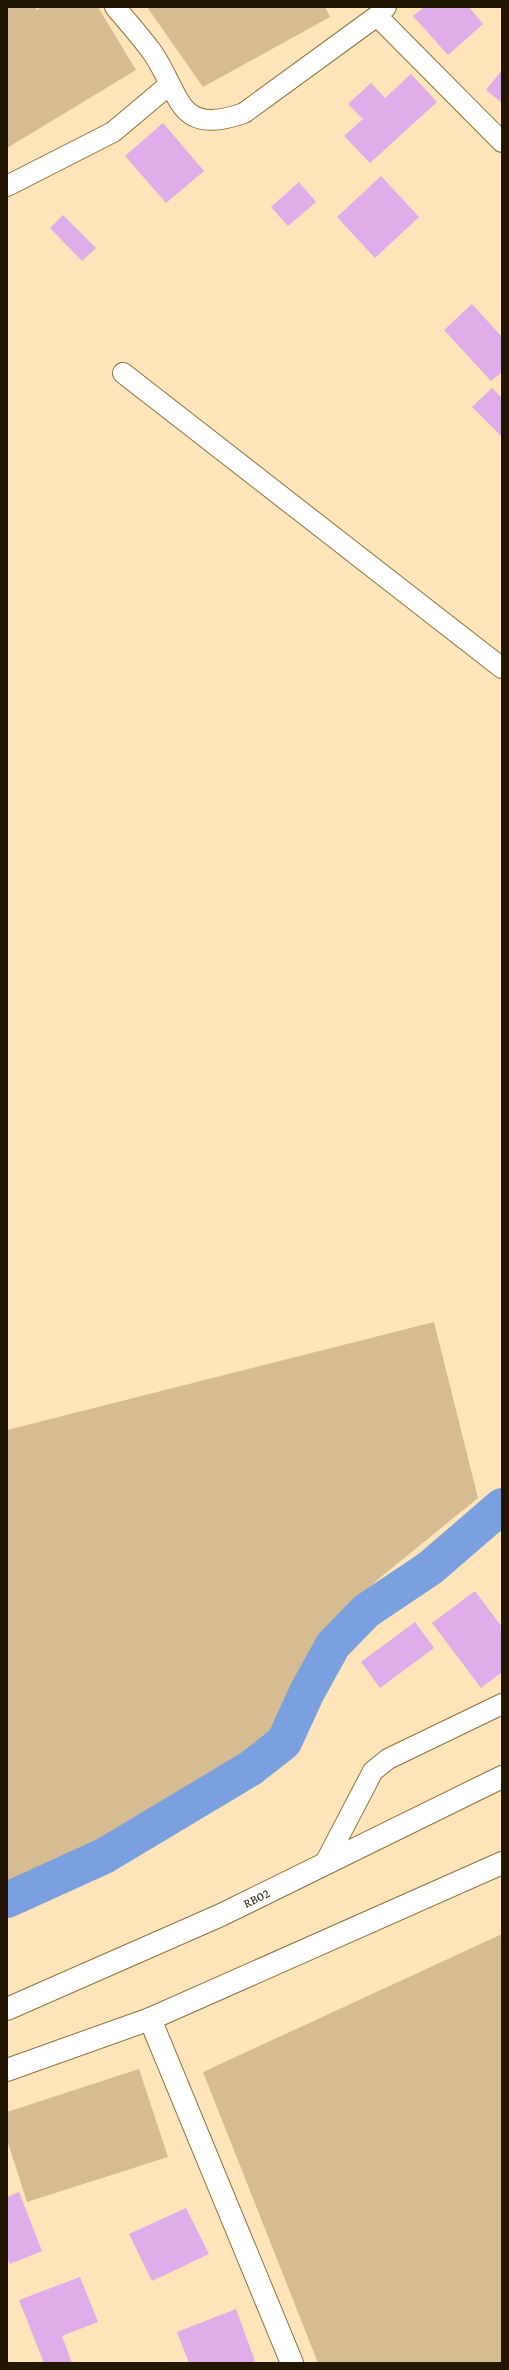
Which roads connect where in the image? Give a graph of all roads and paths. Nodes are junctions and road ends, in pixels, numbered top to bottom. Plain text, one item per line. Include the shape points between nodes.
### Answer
1 (115, 7) edge
2 (382, 12) edge
3 (169, 85) junction
4 (502, 142) edge
5 (7, 186) edge
6 (123, 373) dead end
7 (502, 668) edge
8 (502, 1704) edge
9 (502, 1777) edge
10 (325, 1863) junction
11 (502, 1863) edge
12 (7, 2009) edge
13 (150, 2019) junction
14 (7, 2070) edge
15 (292, 2363) edge

1 - 3 lane via 153,53
2 - 3 lane via 244,113 222,121 197,118 179,104
2 - 4 lane
3 - 5 lane via 113,132
6 - 7 lane
8 - 10 lane via 388,1759 373,1772
9 - 10 main road, RB02
10 - 12 main road, RB02 via 214,1918
11 - 13 main road
13 - 14 main road
13 - 15 main road

